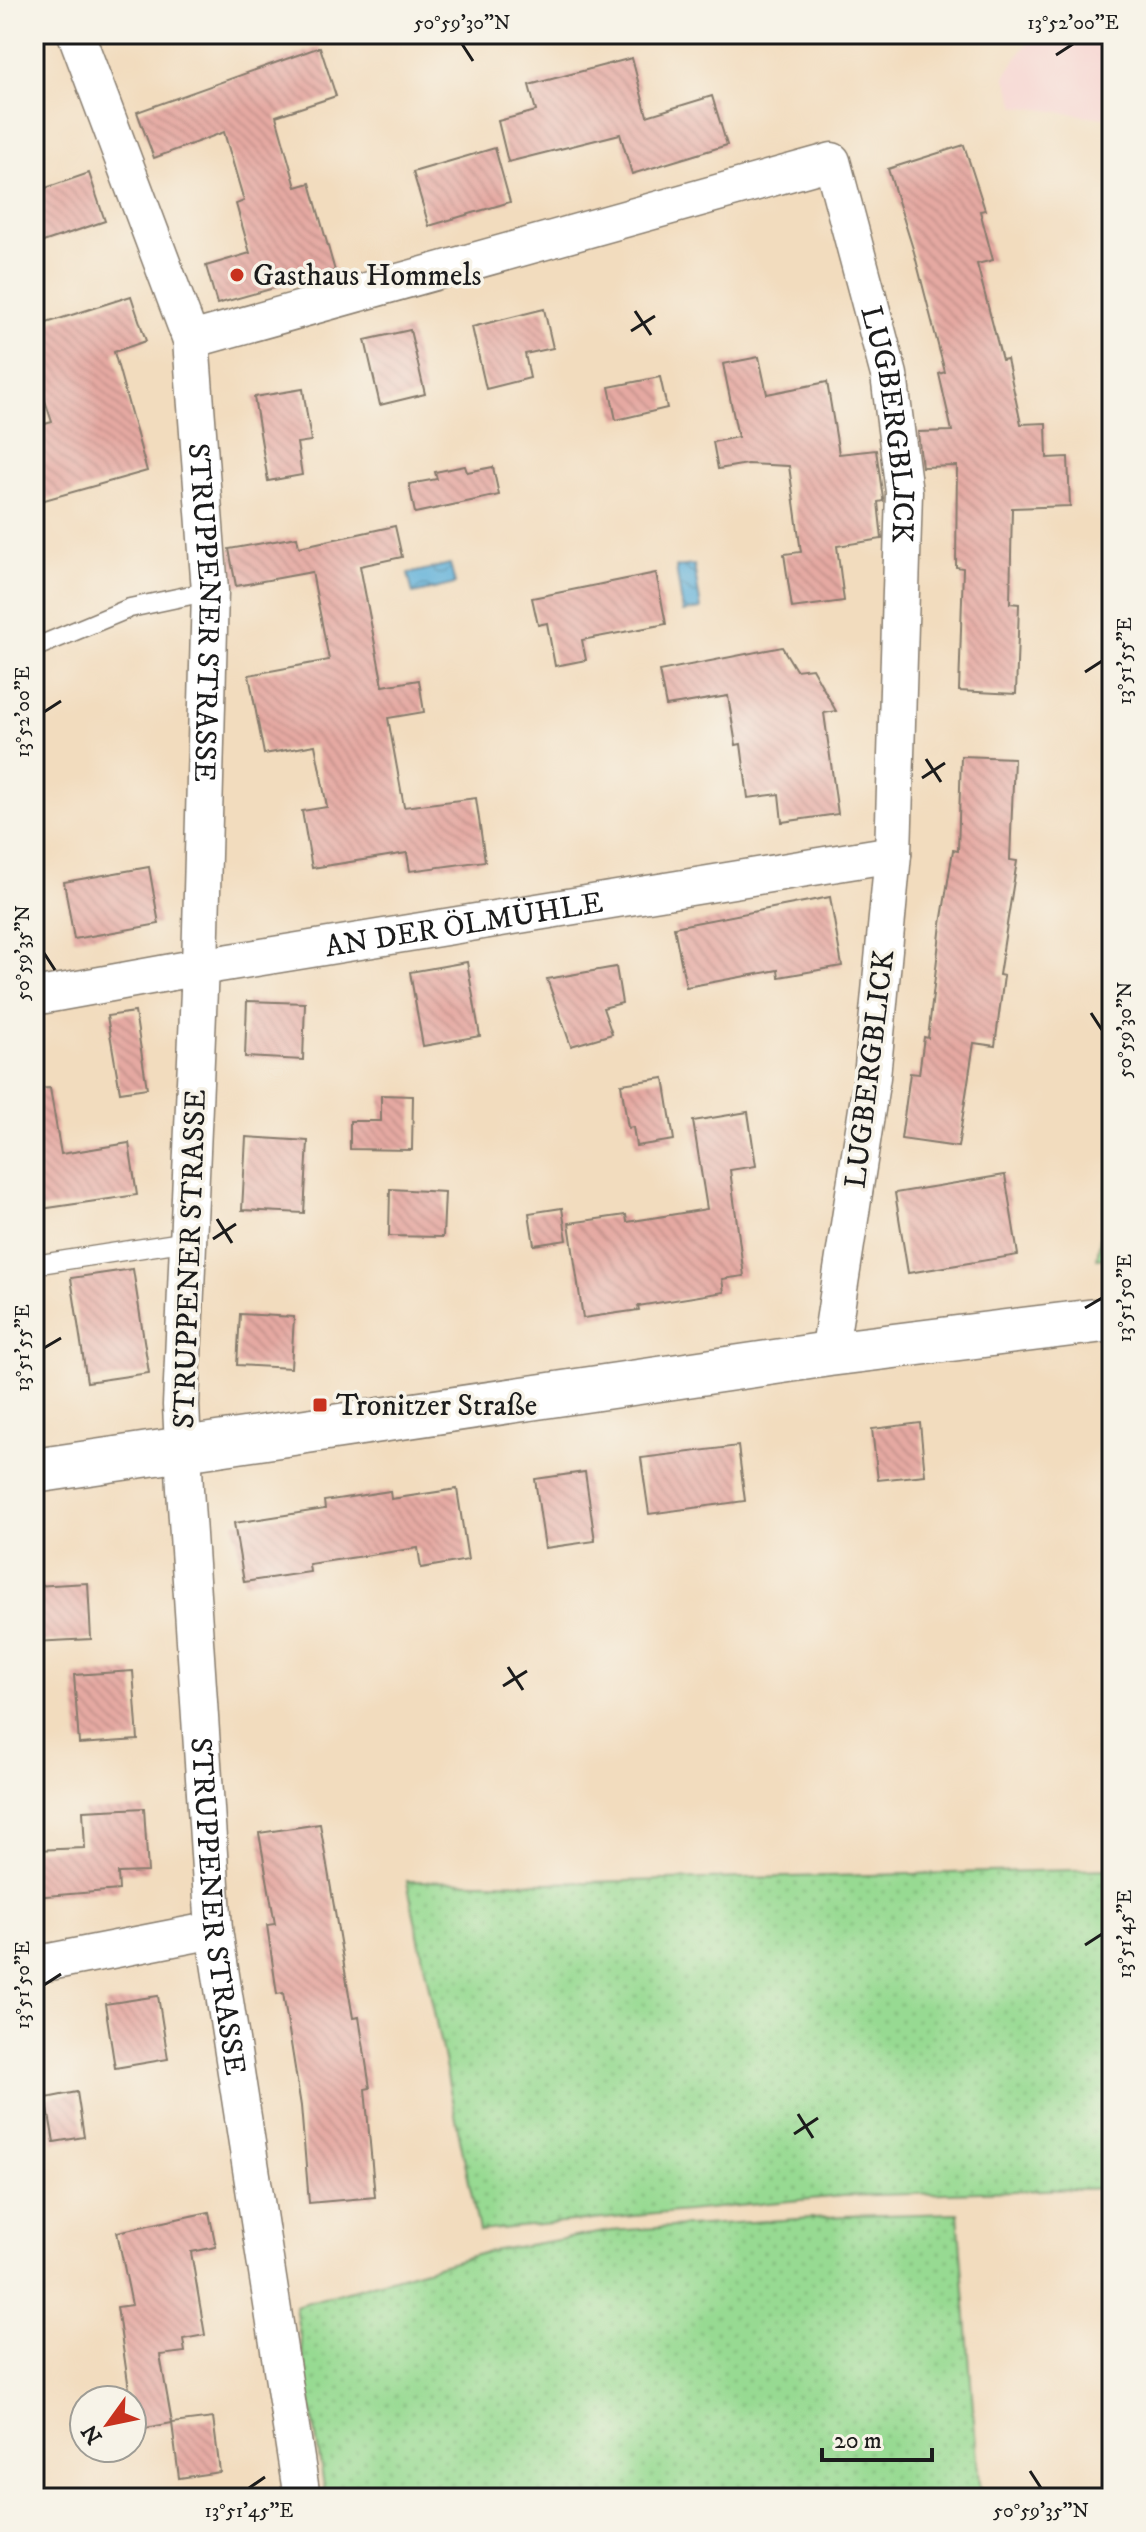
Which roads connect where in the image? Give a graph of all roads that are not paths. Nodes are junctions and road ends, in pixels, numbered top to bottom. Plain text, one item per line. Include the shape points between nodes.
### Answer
1 (76, 34) edge
2 (191, 340) junction
3 (210, 591) junction
4 (34, 648) edge
5 (893, 854) junction
6 (200, 967) junction
7 (34, 997) edge
8 (188, 1241) junction
9 (34, 1265) edge
10 (1112, 1319) edge
11 (829, 1354) junction
12 (183, 1448) junction
13 (34, 1471) edge
14 (214, 1930) junction
15 (34, 1965) edge
16 (302, 2498) edge

1 - 2 street, STRUPPENER STRASSE
2 - 3 street, STRUPPENER STRASSE
2 - 5 street, LUGBERGBLICK via 832,161 889,375 904,492
3 - 4 lane via 130,608
3 - 6 street, STRUPPENER STRASSE
5 - 6 street, AN DER ÖLMÜHLE
5 - 11 street, LUGBERGBLICK via 872,1077
6 - 7 street, AN DER ÖLMÜHLE
6 - 8 street, STRUPPENER STRASSE
8 - 9 lane
8 - 12 street, STRUPPENER STRASSE
10 - 11 street
11 - 12 street
12 - 13 street
12 - 14 street, STRUPPENER STRASSE
14 - 15 street
14 - 16 street, STRUPPENER STRASSE

